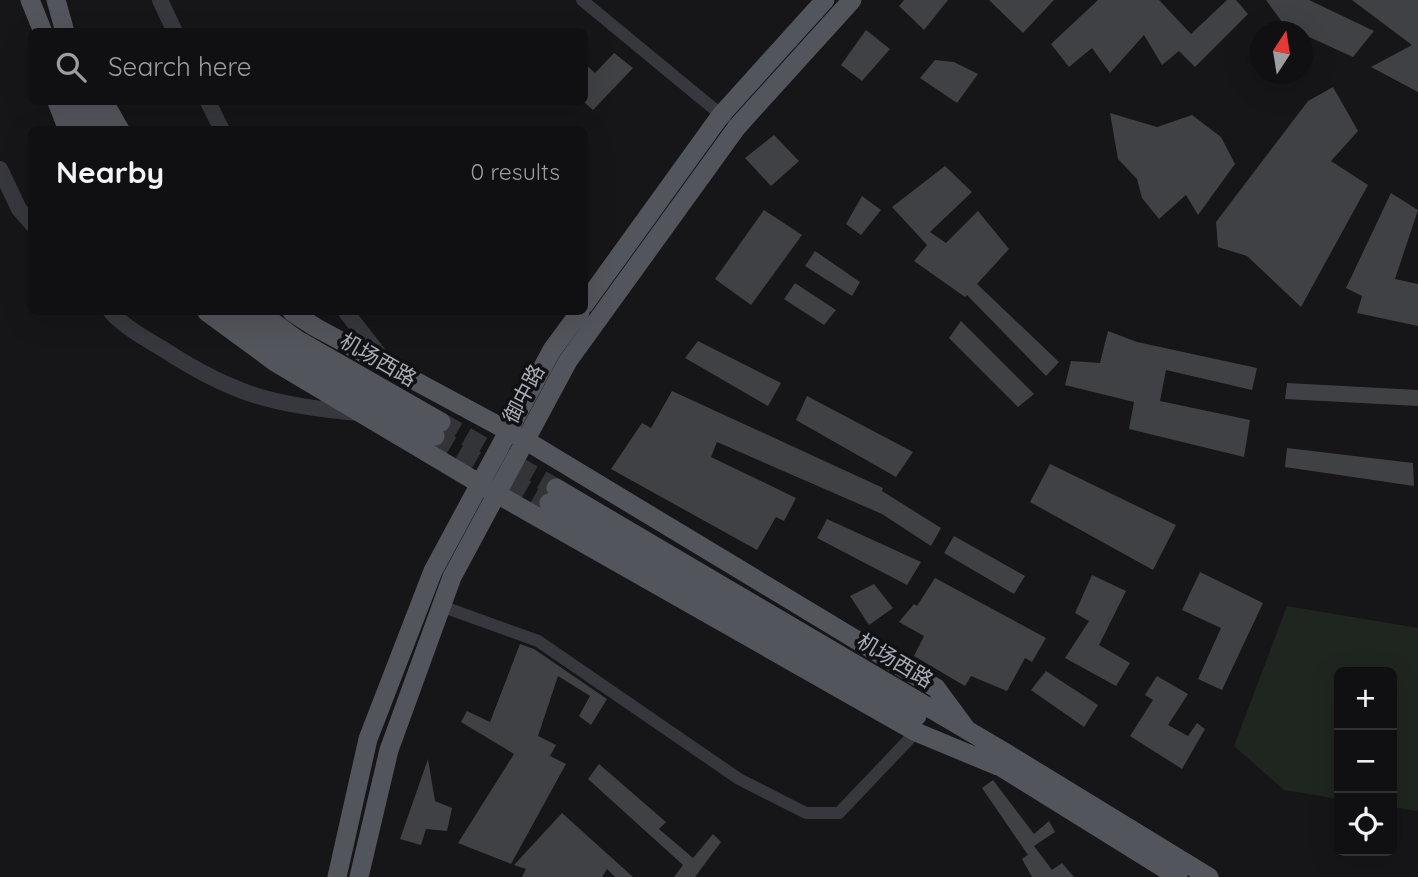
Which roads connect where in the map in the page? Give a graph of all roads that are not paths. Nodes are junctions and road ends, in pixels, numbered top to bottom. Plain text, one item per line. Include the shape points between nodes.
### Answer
1 (30, 0) edge
2 (56, 0) edge
3 (160, 0) edge
4 (582, 0) edge
5 (825, 0) edge
6 (852, 0) edge
7 (41, 28) edge
8 (64, 28) edge
9 (173, 28) edge
10 (58, 105) edge
11 (73, 105) edge
12 (91, 105) edge
13 (106, 105) edge
14 (210, 105) edge
15 (721, 115) junction
16 (66, 126) edge
17 (83, 126) edge
18 (102, 126) edge
19 (118, 126) edge
20 (220, 126) edge
21 (737, 127) junction
22 (0, 169) edge
23 (28, 219) edge
24 (588, 299) edge
25 (114, 315) edge
26 (211, 315) edge
27 (233, 315) edge
28 (264, 315) edge
29 (297, 315) edge
30 (348, 315) edge
31 (578, 315) edge
32 (390, 368) junction
33 (359, 413) junction
34 (517, 436) junction
35 (488, 489) junction
36 (431, 603) junction
37 (967, 730) junction
38 (916, 732) junction
39 (998, 766) junction
40 (337, 877) edge
41 (359, 877) edge
42 (1178, 877) edge
43 (1209, 877) edge

1 - 7 main road
2 - 8 main road
3 - 9 street
4 - 15 street
5 - 15 main road
6 - 21 main road, 御中路
10 - 16 main road
11 - 17 main road
12 - 18 main road
13 - 19 main road
14 - 20 street
15 - 21 street
15 - 24 main road
21 - 34 main road, 御中路
22 - 23 street
25 - 33 street via 199,372 243,393 312,409
26 - 33 main road via 275,362
27 - 28 main road, 机场西路 via 311,366 438,429
29 - 32 main road
30 - 32 street
31 - 34 main road, 御中路 via 552,350
32 - 34 main road
33 - 35 main road
34 - 35 main road, 御中路
34 - 37 main road via 936,688
35 - 36 main road, 御中路 via 433,571
35 - 38 main road
36 - 38 street via 538,641 739,779 806,813 839,813
36 - 40 main road, 御中路 via 368,739
36 - 41 main road, 御中路
37 - 39 main road, 机场西路 via 552,496
37 - 43 main road, 机场西路
38 - 39 main road
39 - 42 main road

